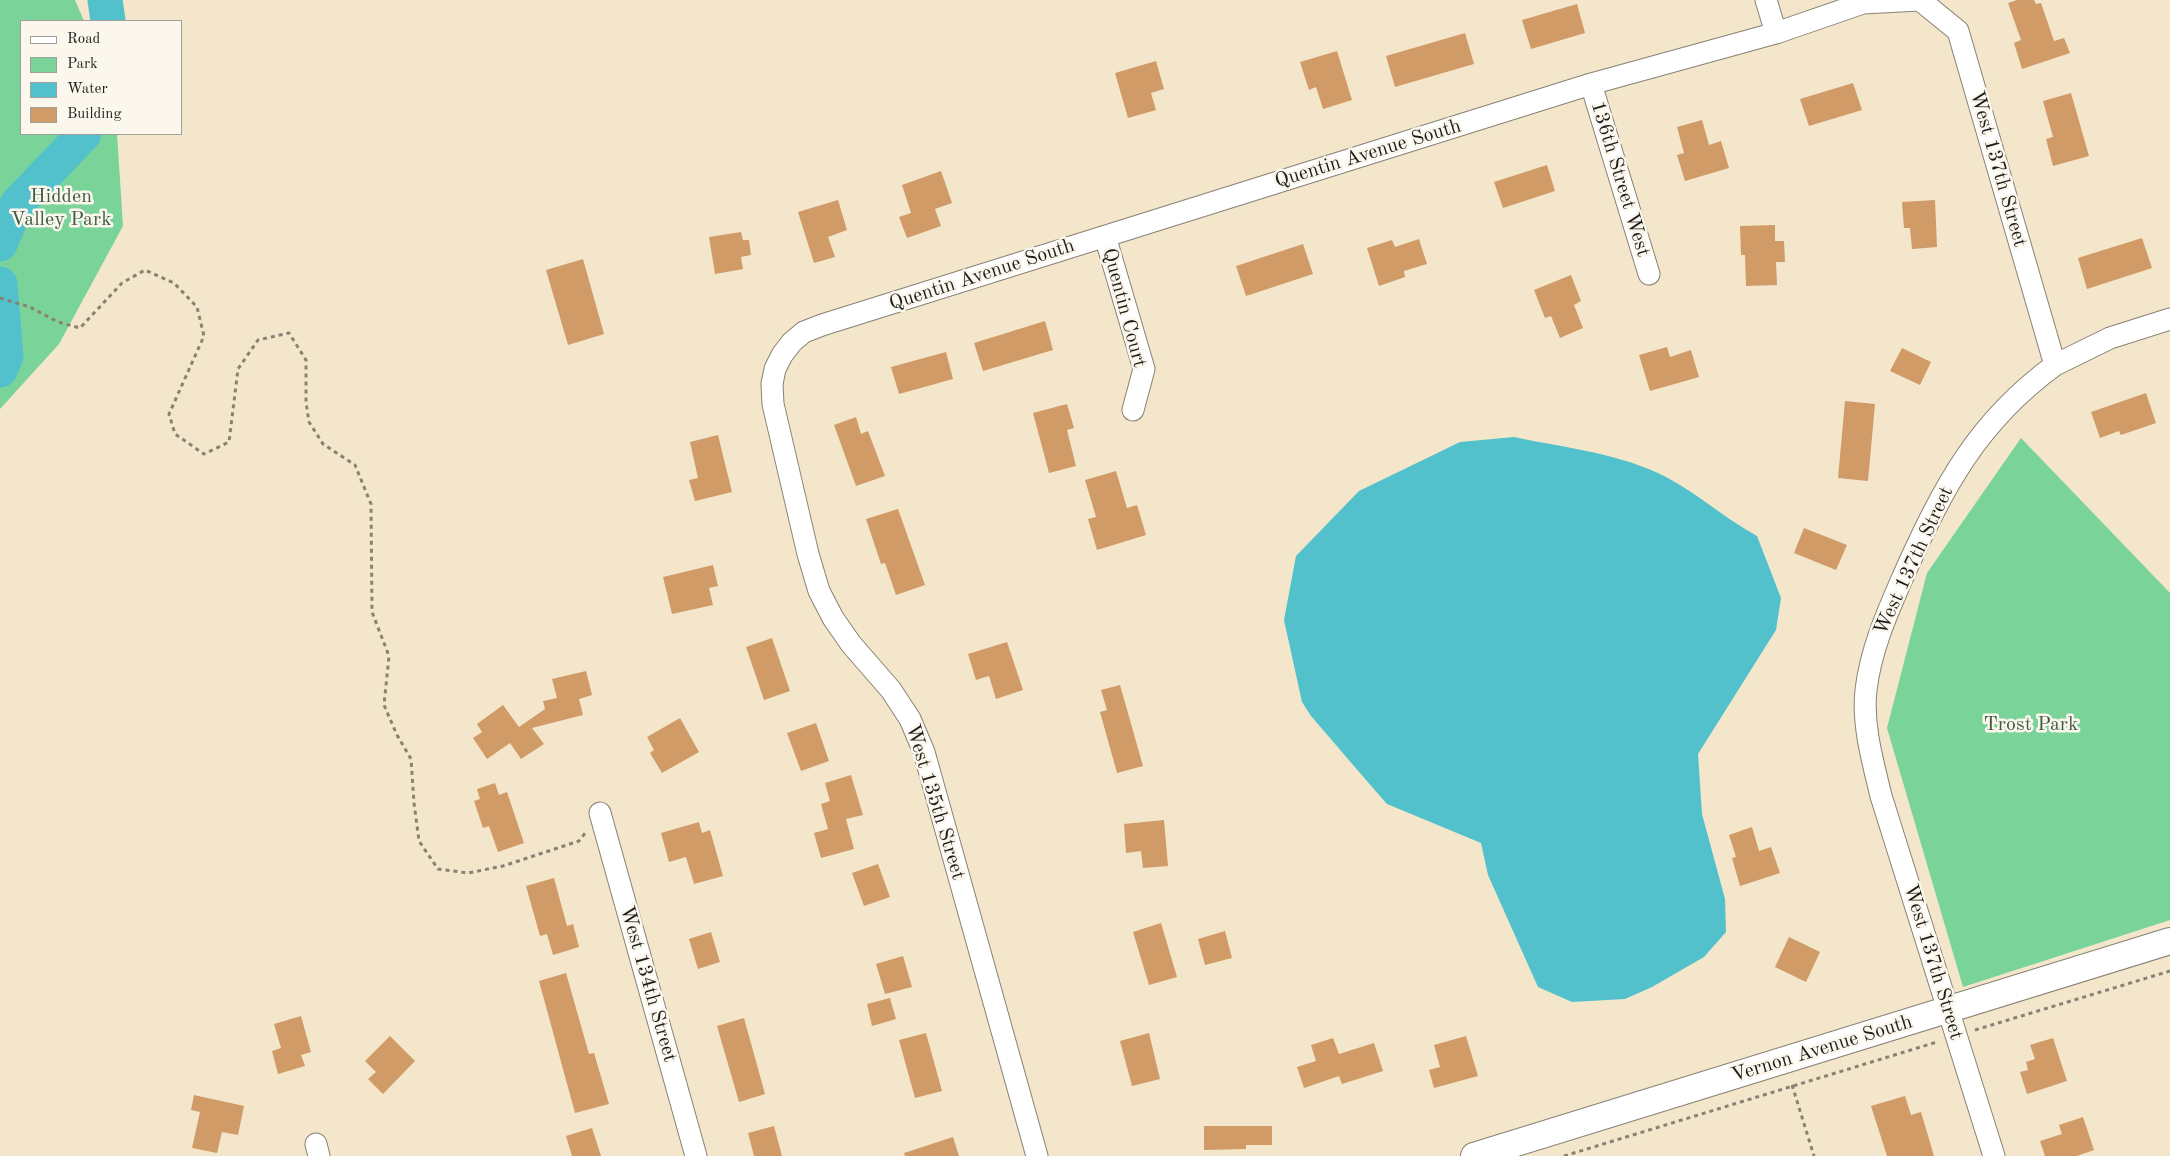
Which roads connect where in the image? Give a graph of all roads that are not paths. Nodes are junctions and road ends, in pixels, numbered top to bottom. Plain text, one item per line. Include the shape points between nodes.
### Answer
1 (1766, 0) edge
2 (1958, 31) joint
3 (1776, 32) junction
4 (1591, 84) junction
5 (1105, 236) junction
6 (1649, 274) dead end
7 (2170, 319) edge
8 (782, 355) joint
9 (2055, 365) junction
10 (1133, 410) dead end
11 (600, 812) road end
12 (2170, 941) edge
13 (1948, 1010) junction
14 (696, 1156) edge
15 (1037, 1156) edge
16 (1474, 1156) edge
17 (1994, 1156) edge

1 - 3 street
2 - 3 street, Quentin Avenue South via 1920,0 1863,3
2 - 9 street, West 137th Street
3 - 4 street, Quentin Avenue South
4 - 5 street, Quentin Avenue South
4 - 6 street, 136th Street West
5 - 8 street, Quentin Avenue South via 822,325 804,332
5 - 10 street, Quentin Court via 1144,369
7 - 9 street via 2110,338
8 - 15 street, West 135th Street via 775,369 773,404 819,591 851,644 891,690 910,719 924,752
9 - 13 street, West 137th Street via 2031,383 1991,422 1961,461 1925,528 1882,624 1866,692 1869,740 1881,796
11 - 14 street, West 134th Street
12 - 13 street, Vernon Avenue South
13 - 16 street, Vernon Avenue South
13 - 17 street, West 137th Street

